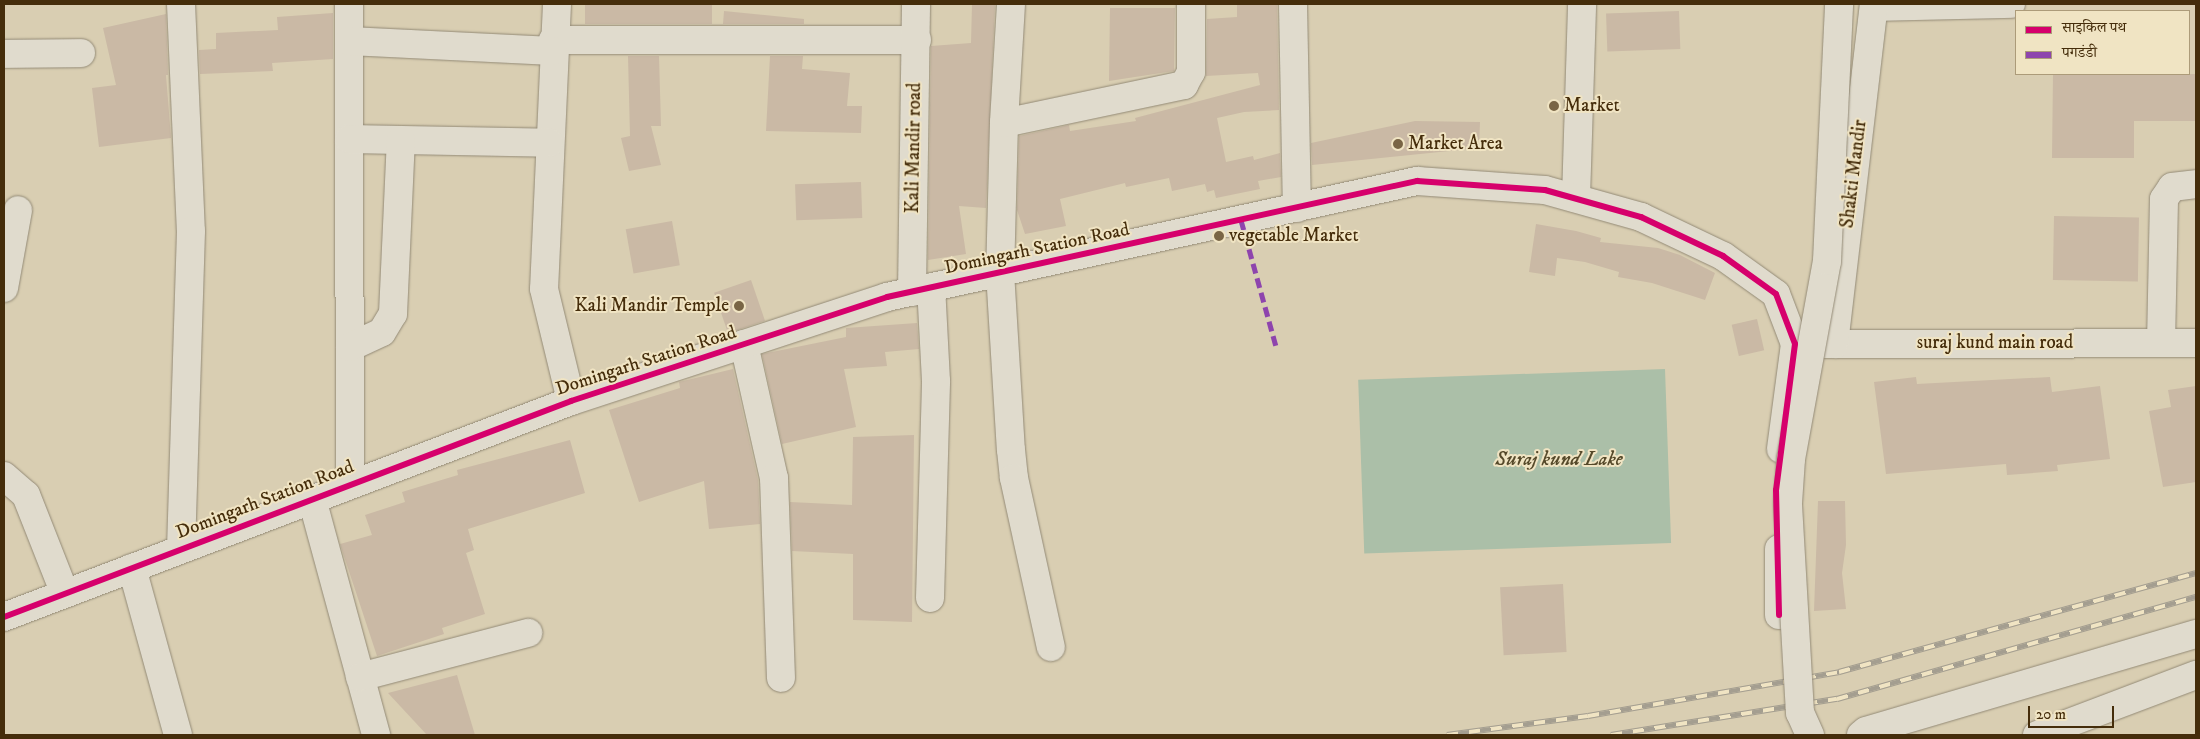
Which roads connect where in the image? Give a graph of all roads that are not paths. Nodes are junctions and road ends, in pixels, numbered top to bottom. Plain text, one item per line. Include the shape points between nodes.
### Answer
1 (181, 4) edge
2 (349, 4) edge
3 (557, 4) edge
4 (916, 4) edge
5 (1011, 4) edge
6 (1191, 4) edge
7 (1292, 4) edge
8 (1582, 4) edge
9 (1839, 4) edge
10 (2011, 4) edge
11 (1874, 5) edge
12 (917, 40) junction
13 (349, 41) junction
14 (553, 45) junction
15 (81, 53) dead end
16 (4, 54) edge
17 (1004, 123) junction
18 (349, 139) junction
19 (401, 140) junction
20 (549, 143) junction
21 (2196, 184) edge
22 (1576, 198) junction
23 (1297, 208) junction
24 (18, 210) dead end
25 (1000, 272) junction
26 (4, 288) edge
27 (921, 290) junction
28 (2162, 343) junction
29 (2196, 343) edge
30 (744, 344) junction
31 (1794, 344) junction
32 (1834, 344) junction
33 (350, 347) junction
34 (571, 401) junction
35 (4, 476) edge
36 (350, 484) junction
37 (312, 499) junction
38 (181, 549) junction
39 (132, 568) junction
40 (65, 594) junction
41 (930, 598) dead end
42 (1779, 615) dead end
43 (4, 618) edge
44 (528, 633) dead end
45 (2196, 634) edge
46 (1051, 647) dead end
47 (2196, 675) edge
48 (360, 677) junction
49 (781, 678) dead end
50 (178, 735) edge
51 (376, 735) edge
52 (1810, 735) edge
53 (1861, 735) edge
54 (2037, 735) edge

1 - 38 street via 191,231
2 - 13 street
3 - 14 street
4 - 12 street, Kali Mandir road
5 - 17 street
6 - 17 street via 1191,72 1184,85
7 - 23 street
8 - 22 street
9 - 52 street, bridge via 1827,261 1791,459 1788,503 1800,713
10 - 11 street
11 - 32 street, Shakti Mandir
12 - 14 street
12 - 27 street, Kali Mandir road
13 - 14 street
13 - 18 street
14 - 20 street
15 - 16 street
17 - 25 street
18 - 19 street
18 - 33 street
19 - 20 street
19 - 33 street via 393,314 382,332
20 - 34 street via 544,289
21 - 28 street via 2172,187 2164,199
22 - 23 street, Domingarh Station Road via 1545,190 1417,181
22 - 31 street, Domingarh Station Road via 1641,217 1723,256 1776,294
23 - 25 street, Domingarh Station Road
24 - 26 street
25 - 27 street, Domingarh Station Road
25 - 46 street via 1014,478
27 - 30 street, Domingarh Station Road
27 - 41 street, Kali Mandir road via 936,381
28 - 29 street, suraj kund main road
28 - 32 street, suraj kund main road
30 - 34 street, Domingarh Station Road
30 - 49 street via 774,478
31 - 32 street, suraj kund main road
31 - 42 street, Domingarh Station Road via 1776,490
33 - 36 street
34 - 36 street, Domingarh Station Road
35 - 40 street via 26,495
36 - 37 street, Domingarh Station Road
37 - 38 street, Domingarh Station Road
37 - 48 street
38 - 39 street, Domingarh Station Road
39 - 40 street, Domingarh Station Road
39 - 50 street
40 - 43 street, Domingarh Station Road
44 - 48 street
45 - 53 street via 1875,728
47 - 54 street
48 - 51 street

